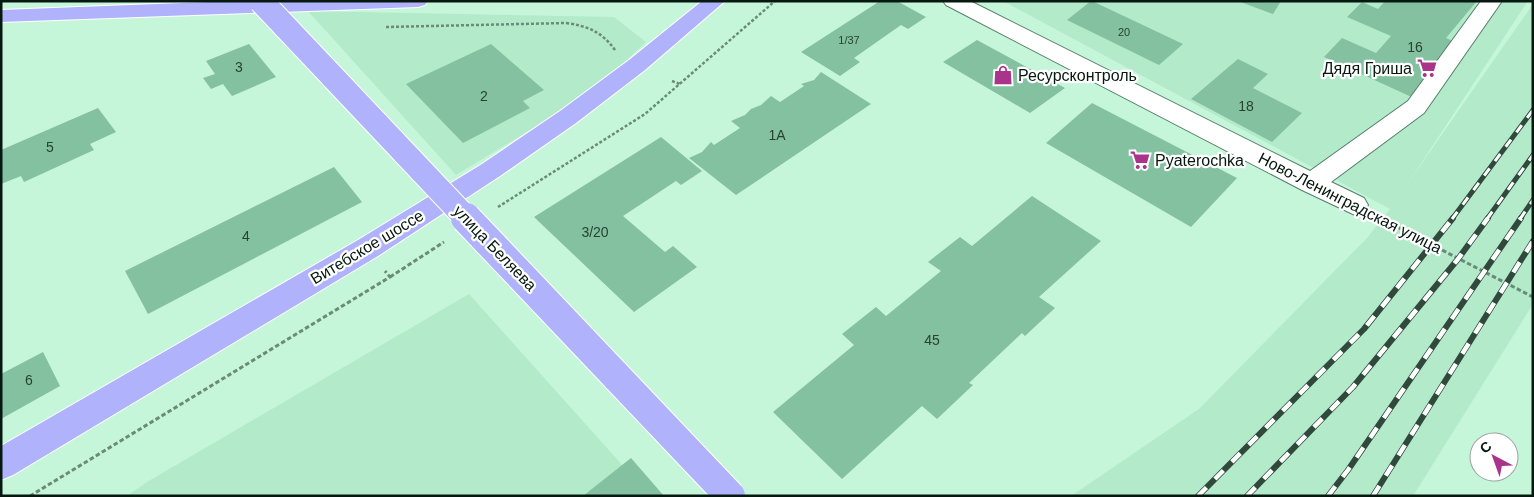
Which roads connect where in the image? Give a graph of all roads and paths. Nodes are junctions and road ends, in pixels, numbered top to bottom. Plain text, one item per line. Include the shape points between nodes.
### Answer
1 (261, 1) edge
2 (418, 1) edge
3 (715, 1) edge
4 (775, 1) edge
5 (953, 1) edge
6 (1492, 1) edge
7 (1, 16) edge
8 (584, 18) dead end
9 (581, 25) junction
10 (378, 27) dead end
11 (613, 55) dead end
12 (672, 80) dead end
13 (680, 84) junction
14 (1311, 183) junction
15 (1355, 205) joint
16 (496, 209) dead end
17 (447, 240) dead end
18 (384, 269) dead end
19 (390, 277) junction
20 (1533, 297) edge
21 (1, 464) edge
22 (30, 496) edge
23 (730, 496) edge

1 - 23 main road, улица Беляева, bridge
2 - 7 main road
3 - 21 main road, Витебское шоссе via 637,65 491,170 359,253
4 - 13 path
5 - 14 street, Ново-Ленинградская улица
6 - 14 street via 1416,107
8 - 9 path
9 - 10 path
9 - 11 path via 589,26 606,37 616,50
12 - 13 path
13 - 16 path via 645,114
14 - 15 street, Ново-Ленинградская улица
15 - 20 path, Ново-Ленинградская улица
17 - 19 path
18 - 19 path
19 - 22 path

